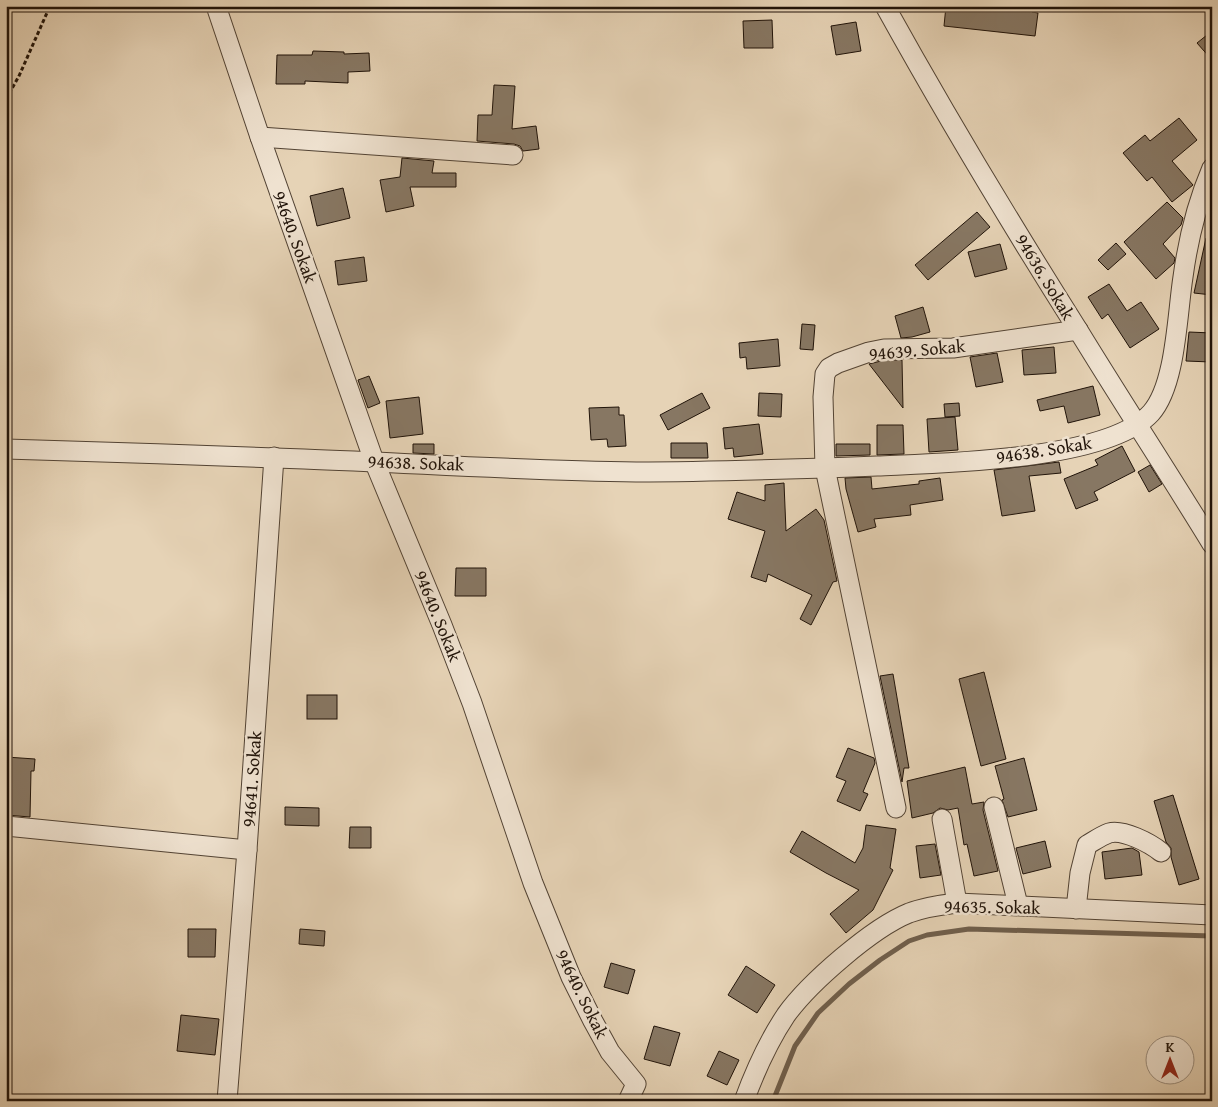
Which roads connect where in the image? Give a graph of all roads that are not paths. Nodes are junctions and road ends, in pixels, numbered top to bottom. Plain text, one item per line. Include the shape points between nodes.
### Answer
1 (216, 6) edge
2 (884, 6) edge
3 (260, 137) junction
4 (513, 155) dead end
5 (1212, 168) edge
6 (1078, 330) junction
7 (1138, 424) junction
8 (6, 449) edge
9 (274, 457) junction
10 (374, 461) junction
11 (825, 468) junction
12 (1212, 544) edge
13 (994, 807) dead end
14 (896, 808) dead end
15 (942, 819) dead end
16 (6, 826) edge
17 (247, 850) junction
18 (1161, 852) dead end
19 (957, 903) junction
20 (1018, 905) junction
21 (1076, 909) junction
22 (1212, 915) edge
23 (632, 1092) edge
24 (227, 1101) edge
25 (744, 1101) edge

1 - 3 street, 94640. Sokak
2 - 6 street, 94636. Sokak via 939,103
3 - 4 street
3 - 10 street, 94640. Sokak
5 - 7 street, 94638. Sokak via 1191,234 1165,390 1159,404
6 - 7 street, 94636. Sokak
6 - 11 street, 94639. Sokak via 953,348 884,349 838,363 829,368 823,381
7 - 11 street, 94638. Sokak via 1081,446 1024,456 934,464
7 - 12 street, 94636. Sokak
8 - 9 street, 94638. Sokak
9 - 10 street, 94638. Sokak
9 - 17 street, 94641. Sokak
10 - 11 street, 94638. Sokak via 634,472
10 - 23 street, 94640. Sokak via 466,686 533,883 571,977
11 - 14 street
13 - 20 street
15 - 19 street
16 - 17 street
17 - 24 street, 94641. Sokak
18 - 21 street via 1134,836 1111,832 1087,844
19 - 20 street, 94635. Sokak
19 - 25 street, 94635. Sokak via 926,907 886,924 838,962 787,1014 771,1040
20 - 21 street, 94635. Sokak
21 - 22 street, 94635. Sokak

